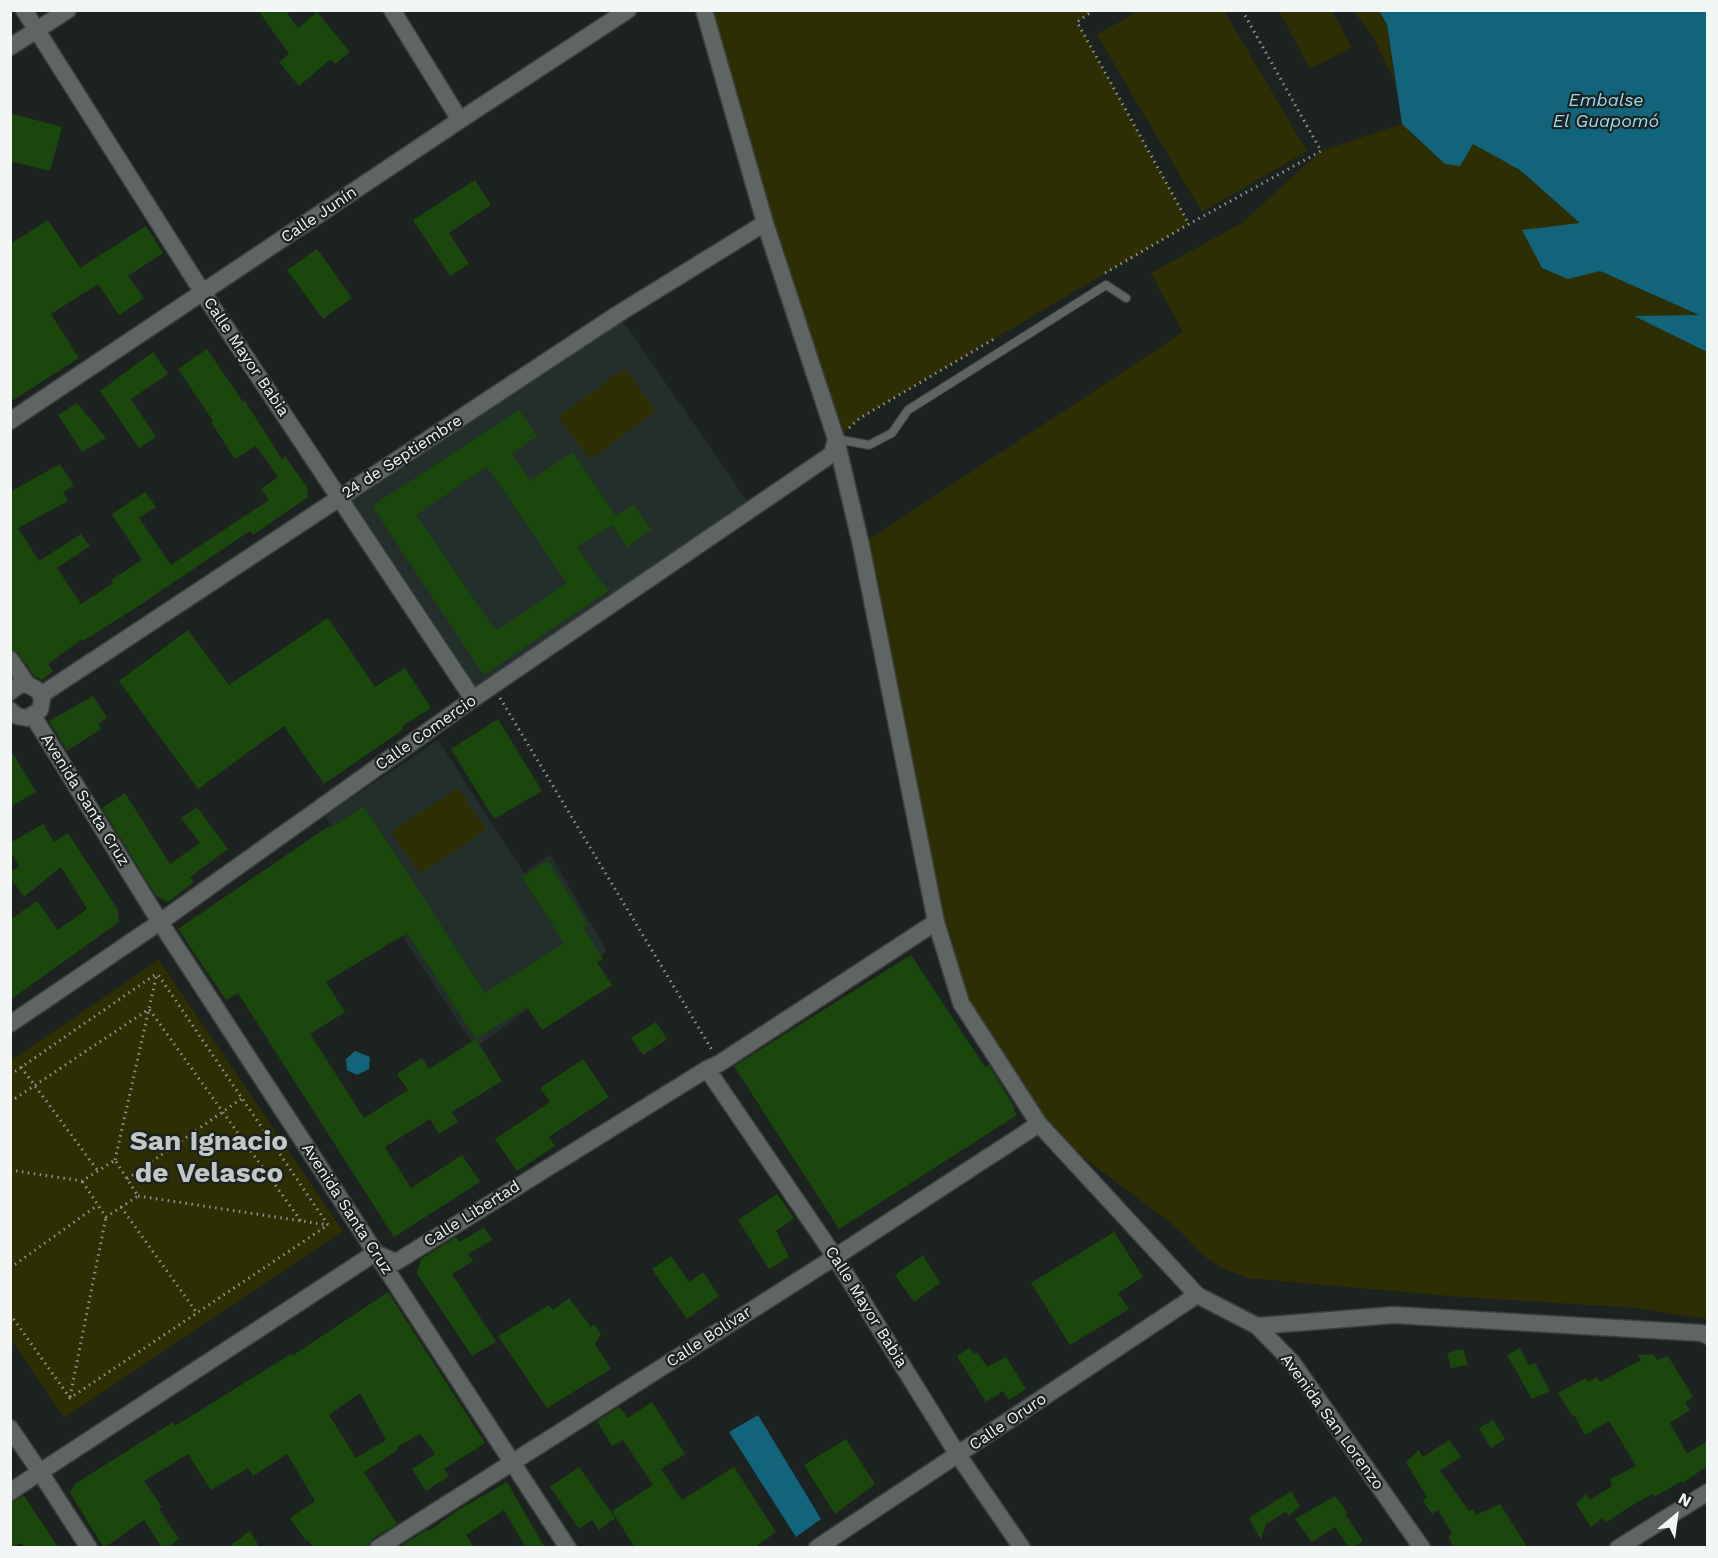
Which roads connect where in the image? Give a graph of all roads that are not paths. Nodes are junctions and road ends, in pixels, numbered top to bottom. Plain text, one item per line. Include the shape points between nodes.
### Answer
1 (24, 10) edge
2 (68, 10) edge
3 (392, 10) edge
4 (628, 10) edge
5 (704, 10) edge
6 (37, 30) junction
7 (10, 47) edge
8 (460, 120) junction
9 (765, 223) junction
10 (203, 293) junction
11 (1126, 298) dead end
12 (10, 422) edge
13 (836, 439) junction
14 (340, 498) junction
15 (10, 659) edge
16 (27, 684) junction
17 (10, 692) edge
18 (41, 695) junction
19 (473, 699) junction
20 (11, 712) edge
21 (33, 716) junction
22 (160, 922) junction
23 (936, 922) junction
24 (10, 1024) edge
25 (714, 1066) junction
26 (1039, 1124) junction
27 (375, 1253) junction
28 (836, 1257) junction
29 (1197, 1294) junction
30 (1257, 1326) junction
31 (1707, 1336) edge
32 (10, 1428) edge
33 (958, 1455) junction
34 (513, 1462) junction
35 (40, 1472) junction
36 (10, 1492) edge
37 (1707, 1492) edge
38 (89, 1548) edge
39 (378, 1548) edge
40 (568, 1548) edge
41 (818, 1548) edge
42 (1022, 1548) edge
43 (1422, 1548) edge
44 (1618, 1548) edge

1 - 6 street, Calle Mayor Babia
2 - 6 street
3 - 8 street
4 - 8 street, Calle Junín
5 - 9 street, Avenida San Lorenzo
6 - 7 street
6 - 10 street, Calle Mayor Babia
8 - 10 street, Calle Junín
9 - 13 street, Avenida San Lorenzo
9 - 14 street, 24 de Septiembre via 618,314
10 - 12 street, Calle Junín
10 - 14 street, Calle Mayor Babia
11 - 13 lane via 1106,285 908,410 892,433 869,445
13 - 19 street, Calle Comercio via 832,454
13 - 23 street, Avenida San Lorenzo
14 - 18 street, 24 de Septiembre
14 - 19 street, Calle Mayor Babia
15 - 16 street
16 - 17 street
16 - 18 street
18 - 21 street via 40,710
19 - 22 street, Calle Comercio
20 - 21 street via 22,718
21 - 22 street, Avenida Santa Cruz
22 - 24 street, Calle Comercio
22 - 27 street, Avenida Santa Cruz
23 - 25 street, Calle Libertad
23 - 26 street, Avenida San Lorenzo via 961,1003
25 - 27 street, Calle Libertad via 396,1262
25 - 28 street, Calle Mayor Babia
26 - 28 street, Calle Bolívar
26 - 29 street, Avenida San Lorenzo
27 - 34 street, Avenida Santa Cruz
27 - 35 street
28 - 33 street, Calle Mayor Babia
28 - 34 street, Calle Bolívar
29 - 30 street, Avenida San Lorenzo
29 - 33 street, Calle Oruro
30 - 31 street via 1394,1314
30 - 43 street, Avenida San Lorenzo via 1292,1362
32 - 35 street
33 - 41 street, Calle Oruro
33 - 42 street, Calle Mayor Babia
34 - 39 street, Calle Bolívar
34 - 40 street, Avenida Santa Cruz
35 - 36 street
35 - 38 street
37 - 44 street

